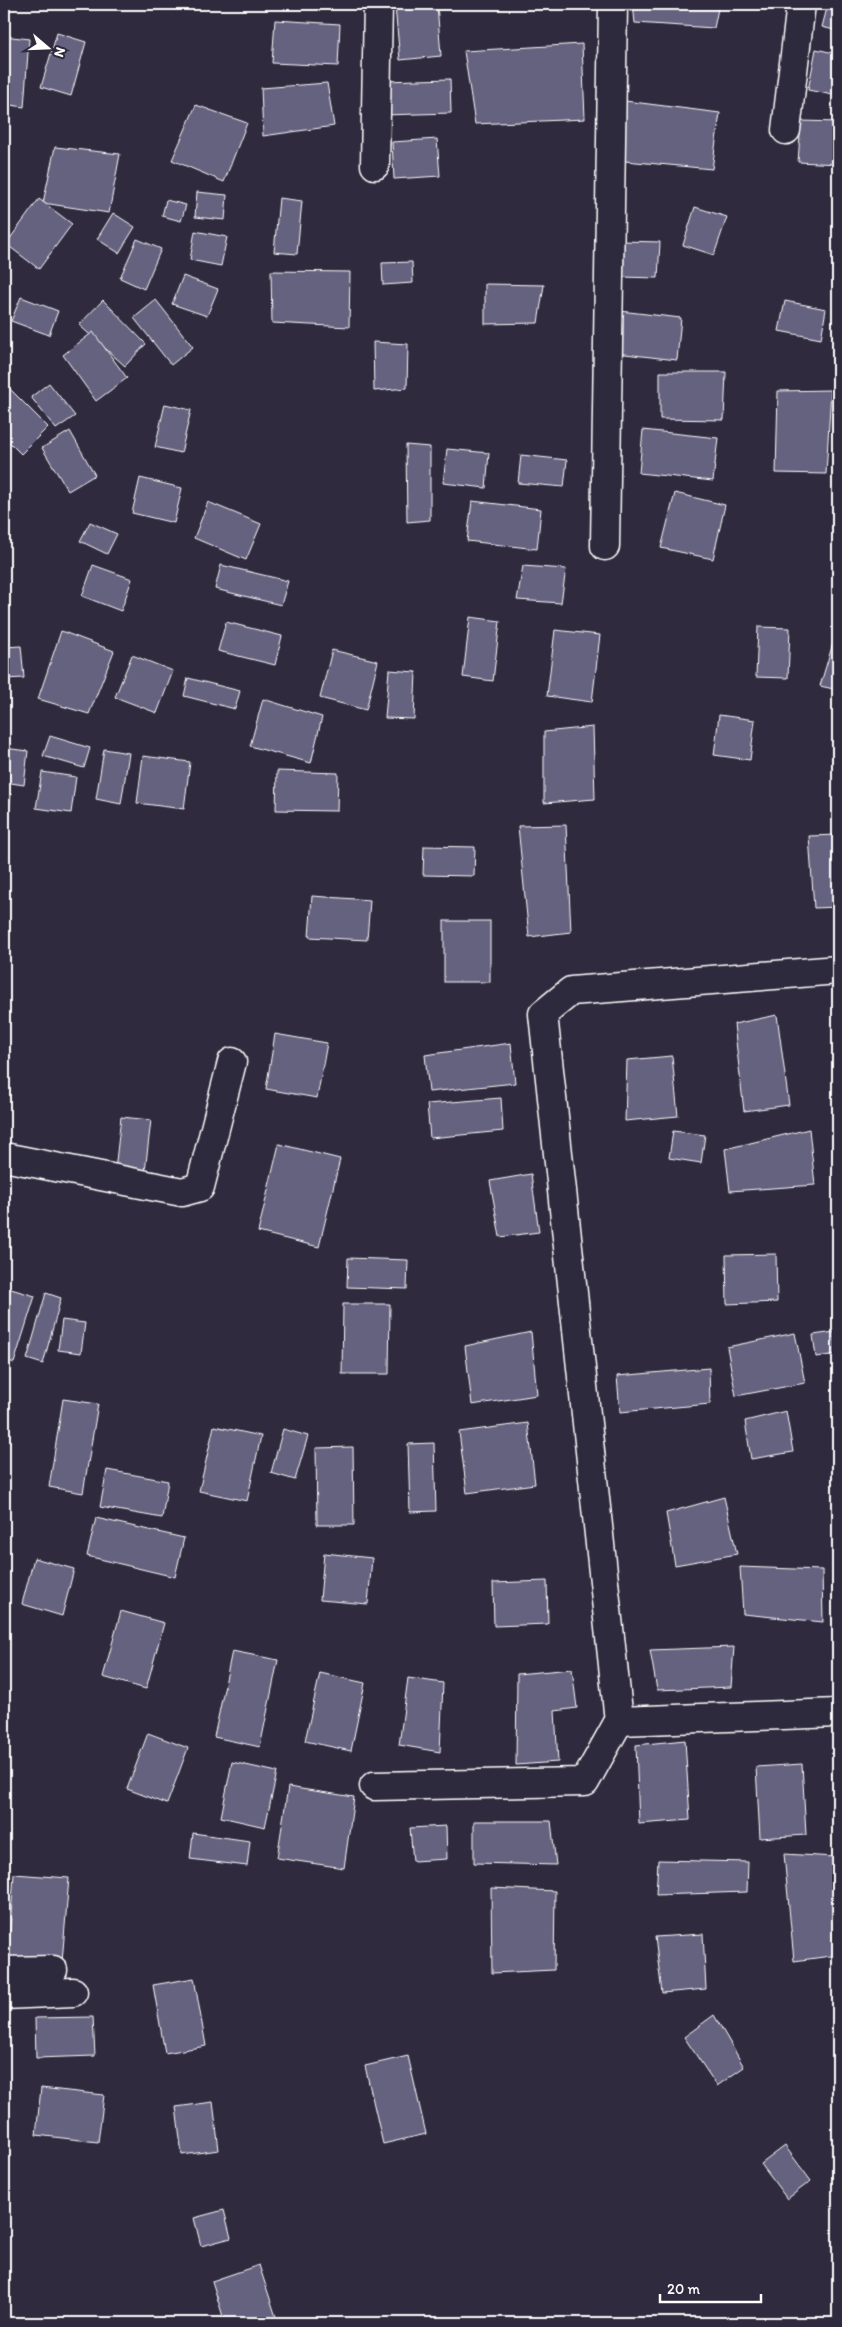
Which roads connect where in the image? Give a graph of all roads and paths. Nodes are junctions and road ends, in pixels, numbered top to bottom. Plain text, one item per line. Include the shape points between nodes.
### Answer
1 (378, 4) edge
2 (613, 4) edge
3 (802, 4) edge
4 (786, 130) dead end
5 (375, 165) dead end
6 (605, 546) dead end
7 (838, 970) edge
8 (232, 1062) dead end
9 (4, 1157) edge
10 (838, 1713) edge
11 (619, 1721) junction
12 (374, 1786) dead end
13 (53, 1970) dead end
14 (4, 1971) edge
15 (74, 1992) dead end
16 (4, 1995) edge

1 - 5 street
2 - 6 street
3 - 4 street
7 - 11 street via 571,991 543,1014
8 - 9 street via 200,1186 182,1192
10 - 11 street
11 - 12 street via 585,1782
13 - 14 street
15 - 16 street

